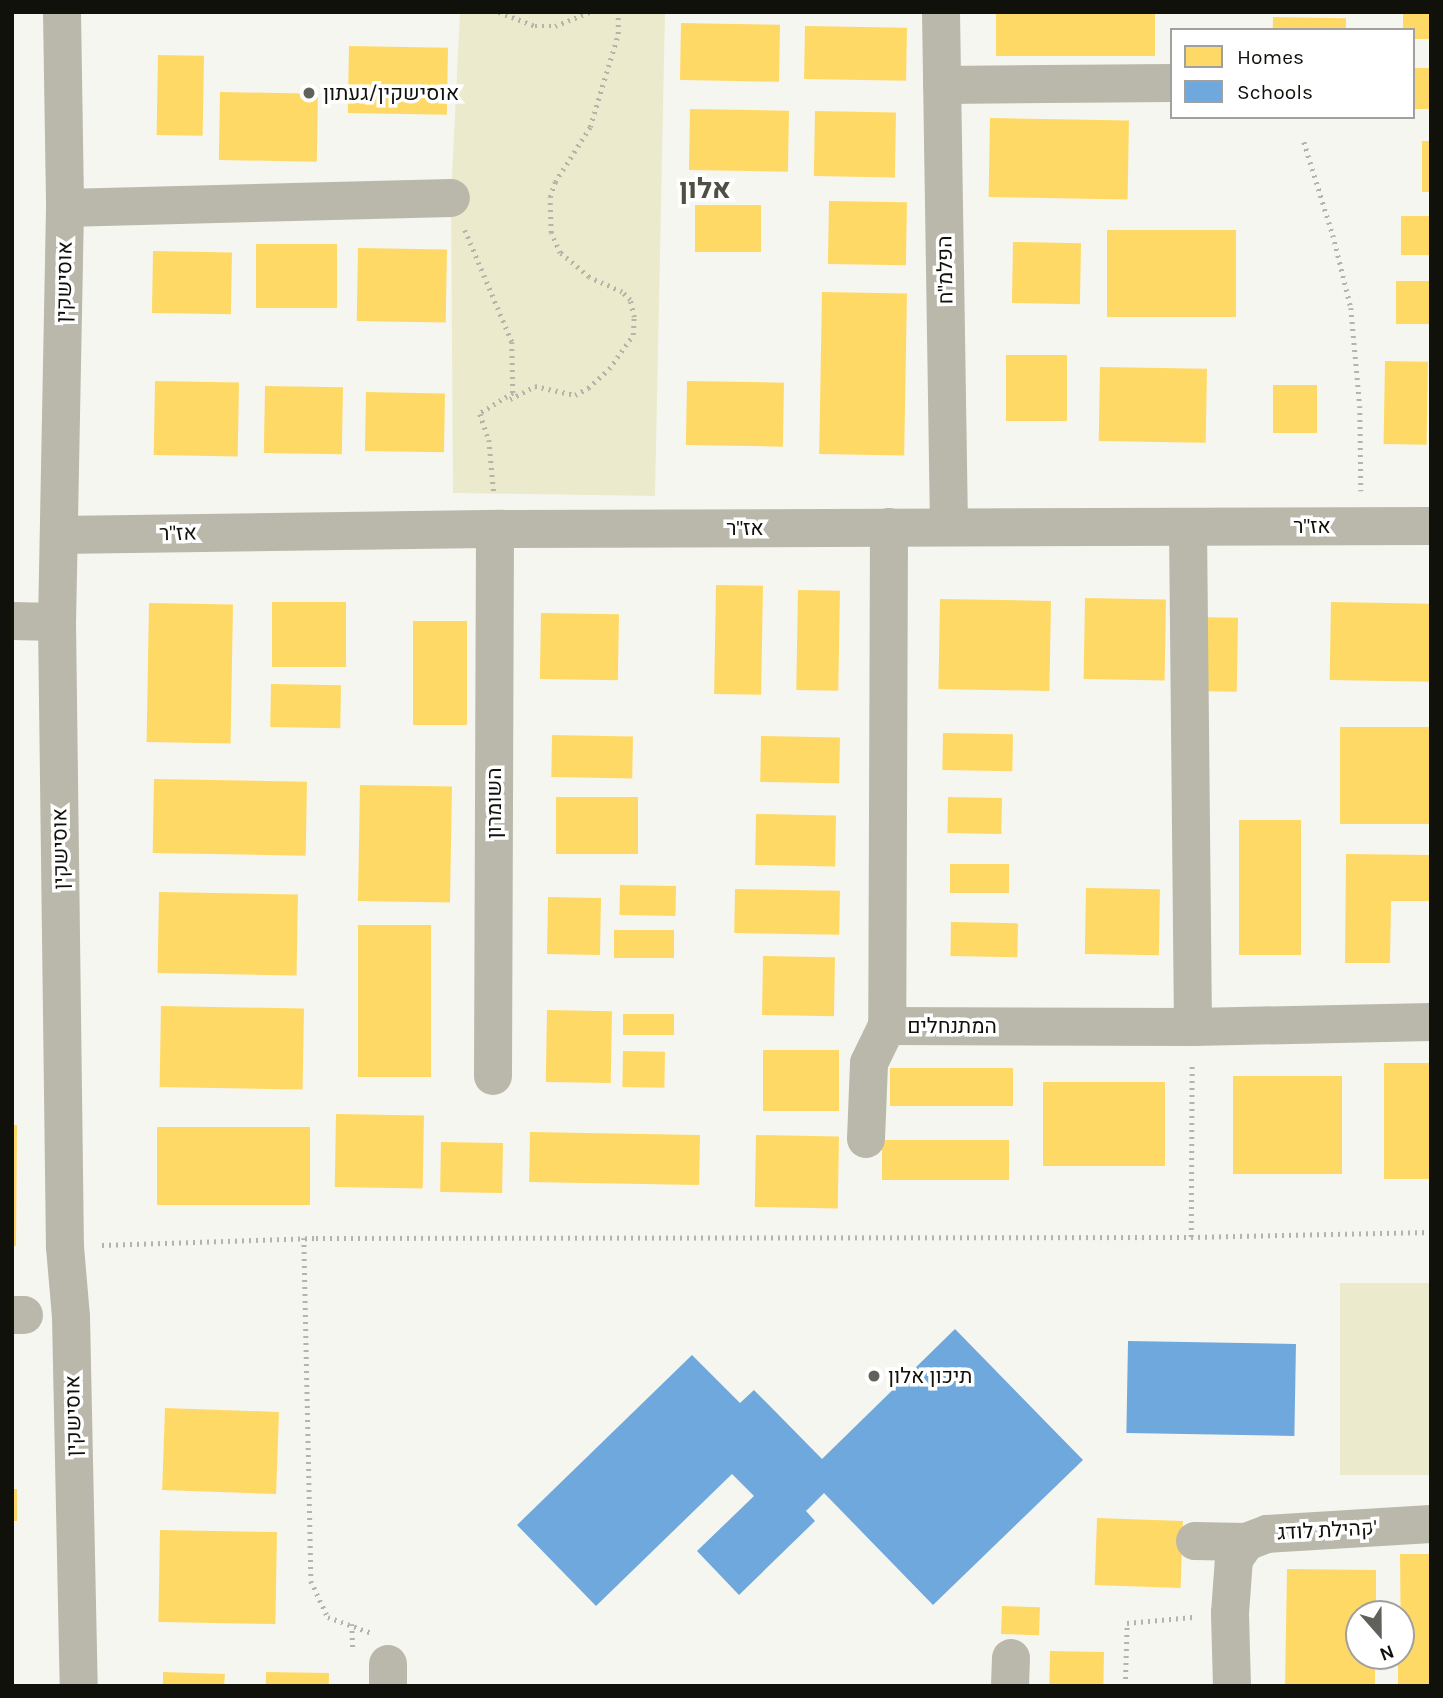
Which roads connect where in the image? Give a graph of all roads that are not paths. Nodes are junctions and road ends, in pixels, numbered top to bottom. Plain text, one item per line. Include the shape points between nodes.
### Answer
1 (62, 12) edge
2 (941, 12) edge
3 (1170, 83) edge
4 (942, 85) junction
5 (451, 198) road end
6 (65, 208) junction
7 (1431, 526) edge
8 (888, 527) junction
9 (949, 527) junction
10 (1188, 527) junction
11 (499, 529) junction
12 (59, 535) junction
13 (12, 621) edge
14 (57, 622) junction
15 (1431, 1022) edge
16 (887, 1026) junction
17 (1193, 1027) junction
18 (493, 1076) dead end
19 (866, 1139) dead end
20 (1431, 1524) edge
21 (1195, 1541) dead end
22 (1246, 1542) junction
23 (79, 1686) edge
24 (1232, 1686) edge

1 - 6 street, אוסישקין
2 - 4 street, הפלמ"ח
3 - 4 street
4 - 9 street, הפלמ"ח
5 - 6 street
6 - 12 street, אוסישקין
7 - 10 street, אז"ר
8 - 9 street, אז"ר
8 - 11 street, אז"ר
8 - 16 street, המתנחלים
9 - 10 street, אז"ר
10 - 17 street
11 - 12 street, אז"ר
11 - 18 street, השומרון
12 - 14 street, אוסישקין
13 - 14 street
14 - 23 street, אוסישקין via 65,1247 71,1317
15 - 17 street, המתנחלים
16 - 17 street, המתנחלים
16 - 19 street via 869,1063
20 - 22 street, קהילת לודג' via 1266,1534
21 - 22 street, קהילת לודג'
22 - 24 street via 1234,1559

